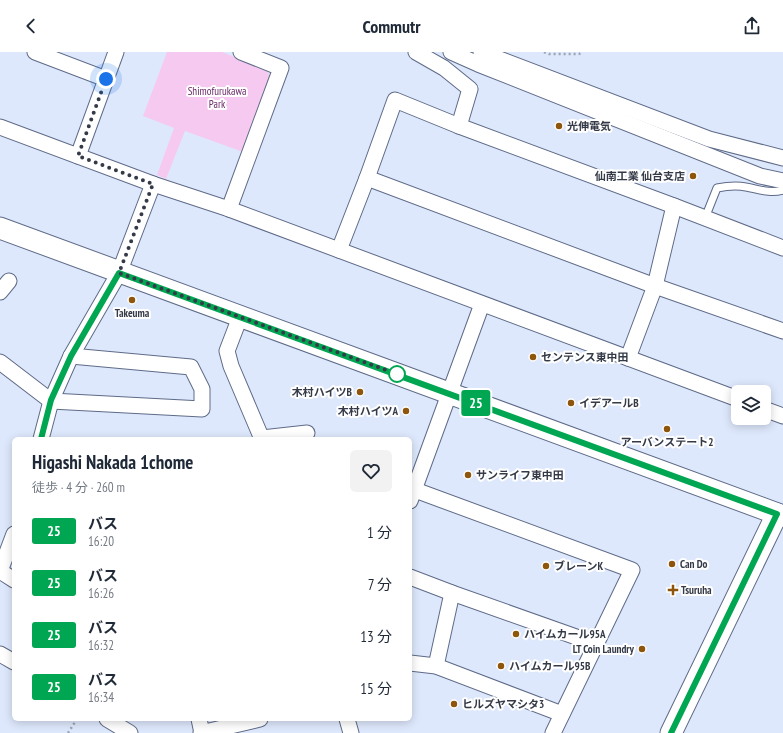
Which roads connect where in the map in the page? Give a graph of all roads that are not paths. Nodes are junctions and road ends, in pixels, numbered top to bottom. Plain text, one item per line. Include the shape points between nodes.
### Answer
1 (35, 52) edge
2 (116, 52) edge
3 (241, 52) edge
4 (416, 52) edge
5 (451, 52) edge
6 (481, 52) edge
7 (106, 79) junction
8 (459, 126) junction
9 (0, 127) edge
10 (78, 156) junction
11 (783, 158) edge
12 (367, 178) junction
13 (783, 181) edge
14 (153, 184) junction
15 (783, 190) edge
16 (674, 206) junction
17 (229, 209) junction
18 (705, 218) junction
19 (0, 228) edge
20 (783, 248) edge
21 (339, 250) junction
22 (119, 273) junction
23 (655, 286) junction
24 (482, 304) junction
25 (240, 317) junction
26 (783, 331) edge
27 (71, 356) junction
28 (628, 358) junction
29 (0, 362) edge
30 (450, 393) junction
31 (731, 396) edge
32 (51, 400) junction
33 (771, 412) edge
34 (783, 416) edge
35 (307, 434) dead end
36 (42, 437) edge
37 (261, 437) edge
38 (280, 437) edge
39 (412, 496) edge
40 (780, 515) edge
41 (12, 542) edge
42 (0, 571) edge
43 (412, 578) edge
44 (12, 579) edge
45 (452, 593) junction
46 (596, 644) junction
47 (0, 654) edge
48 (12, 661) edge
49 (412, 663) edge
50 (436, 666) junction
51 (562, 714) junction
52 (110, 721) edge
53 (199, 721) edge
54 (252, 721) edge
55 (348, 721) edge
56 (130, 733) edge
57 (202, 733) edge
58 (351, 733) edge
59 (553, 733) edge
60 (671, 733) edge

1 - 7 street
2 - 7 street
3 - 17 street via 281,68
4 - 8 street via 444,68 470,89
5 - 13 street via 760,176
6 - 11 street via 710,139
7 - 10 street
8 - 12 street via 396,100
8 - 16 street
9 - 10 street
10 - 14 street
12 - 21 street
12 - 23 street
14 - 17 street
14 - 22 street
15 - 18 lane via 764,192 746,187 717,188
16 - 18 street
16 - 23 street
17 - 21 street
18 - 20 street
19 - 22 street
21 - 24 street
22 - 25 street
22 - 27 street
23 - 26 street
23 - 28 street
24 - 28 street
24 - 30 street
25 - 30 street
25 - 37 street via 227,351
27 - 32 street
27 - 32 street via 191,367 202,389 202,409
28 - 31 street
29 - 32 street
30 - 39 street
30 - 40 street
32 - 36 street
33 - 34 street
35 - 38 street
39 - 46 street via 632,570
40 - 60 street
41 - 42 street
42 - 44 street
43 - 45 street
45 - 46 street
45 - 50 street
46 - 51 street
47 - 48 street
49 - 50 street
50 - 51 street
51 - 59 street
52 - 56 street
53 - 57 street
54 - 57 street
55 - 58 street

